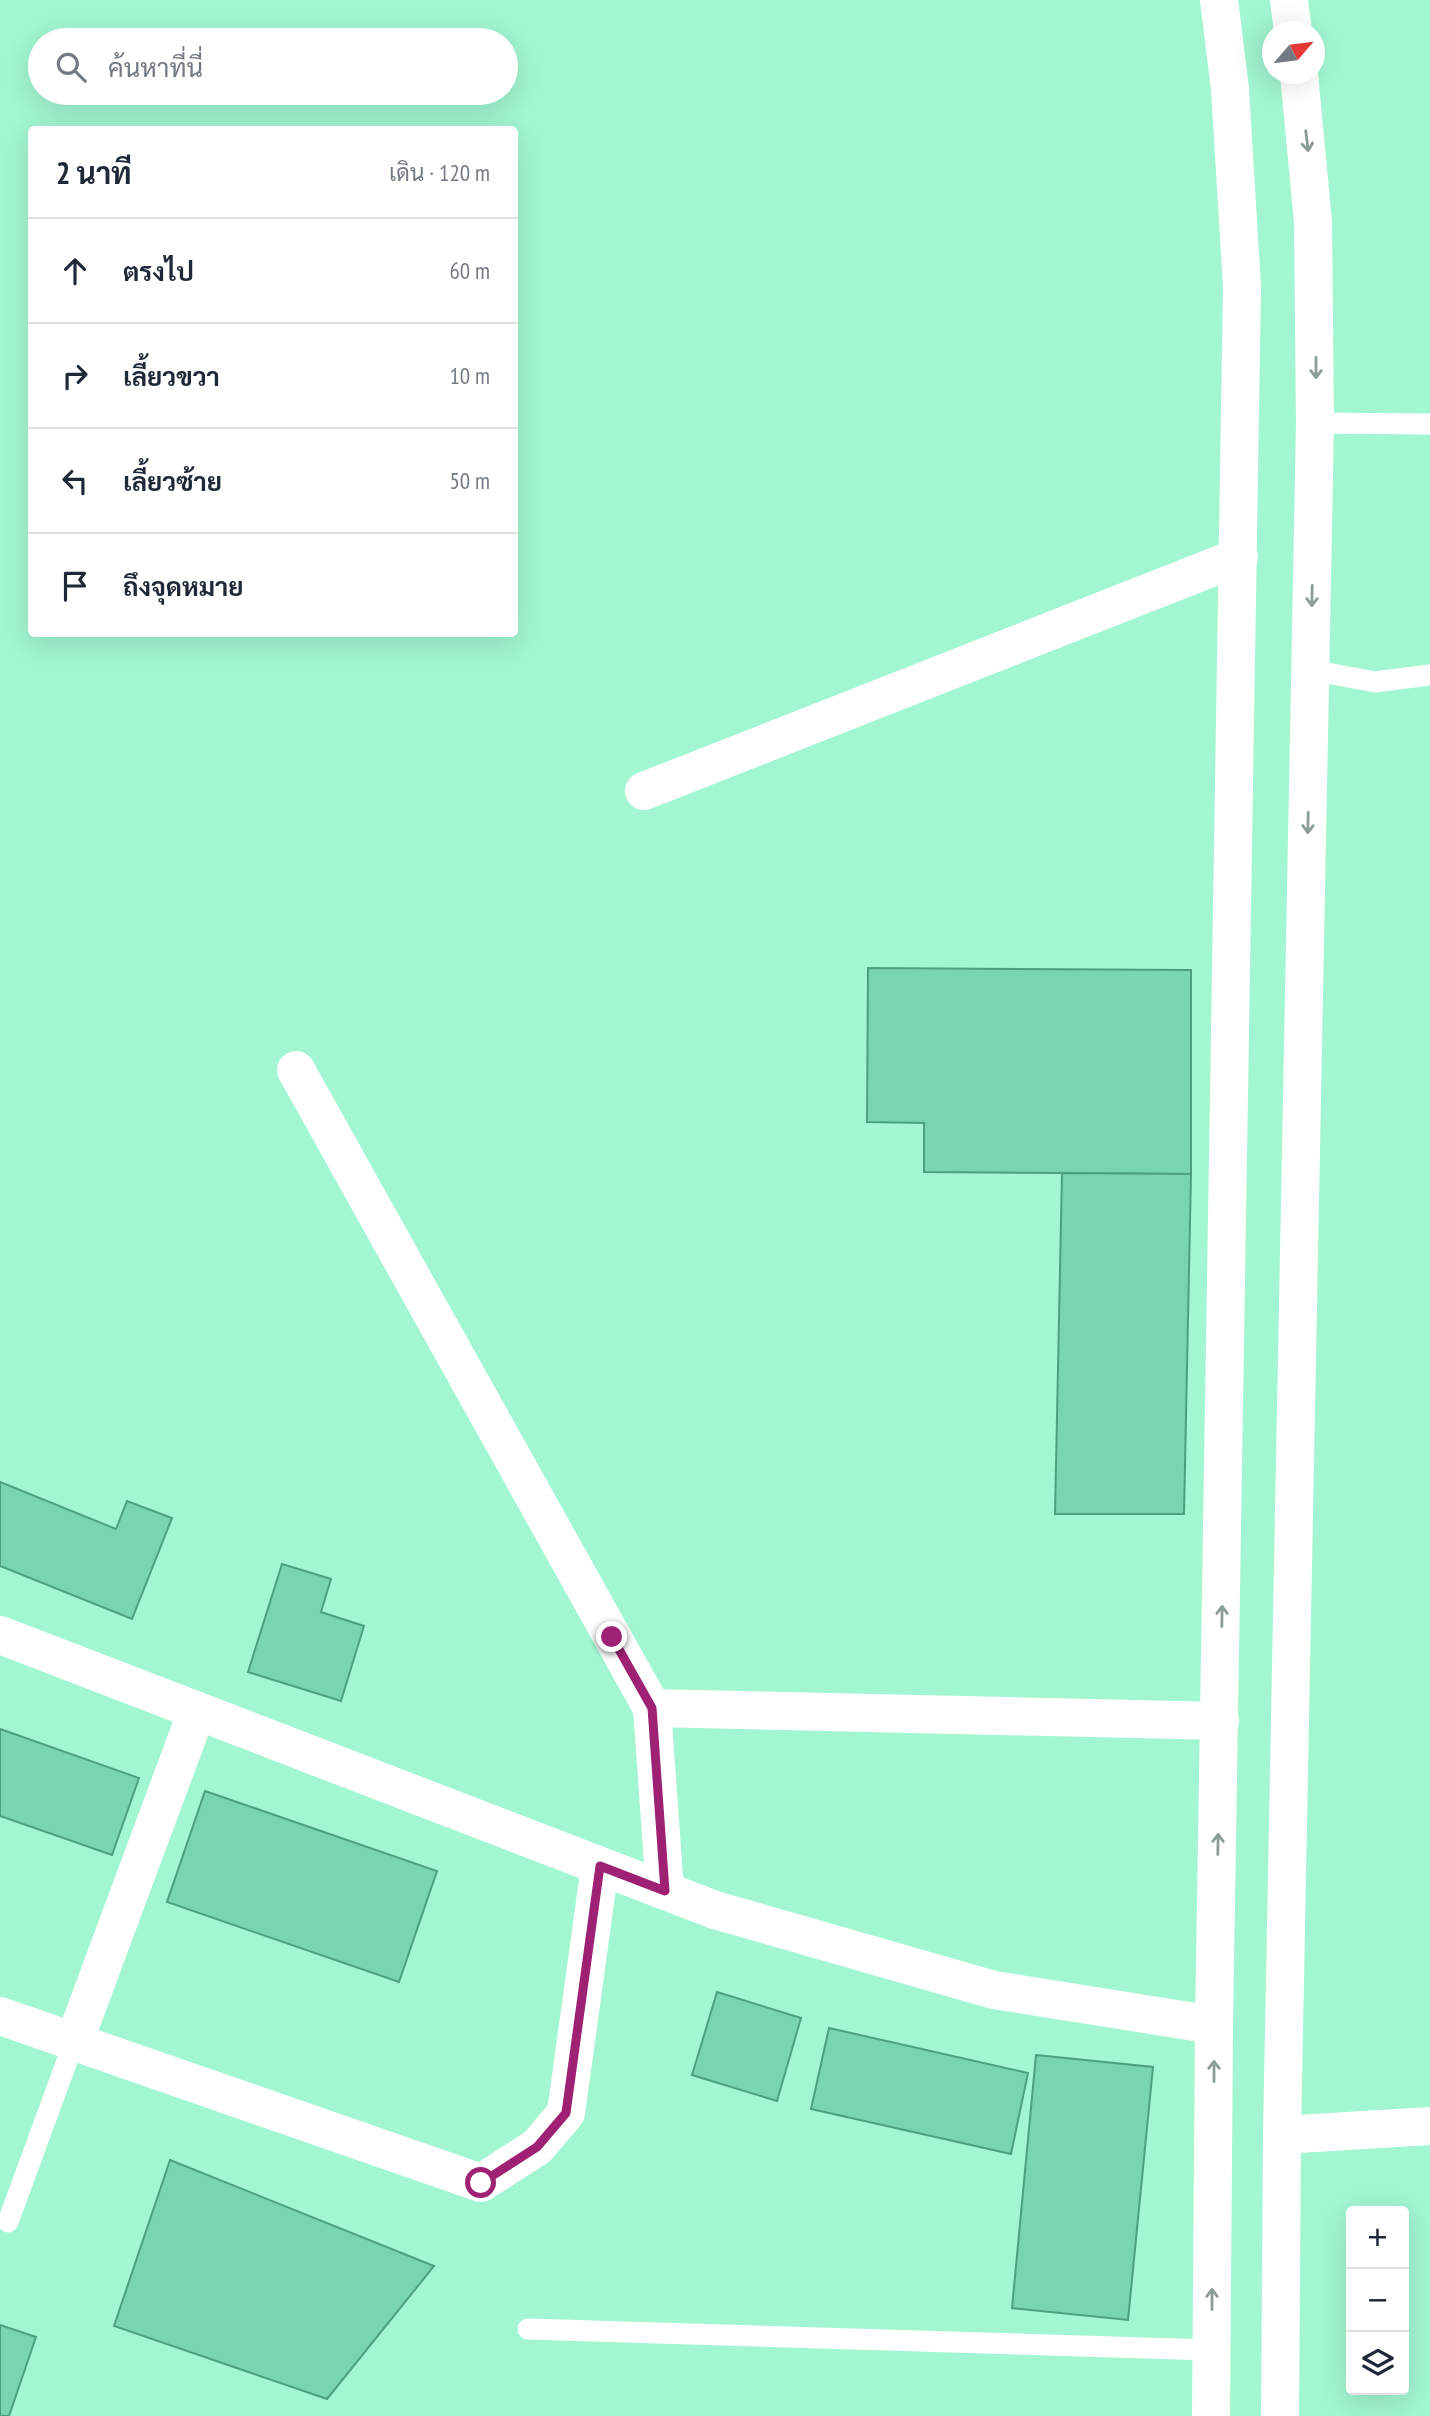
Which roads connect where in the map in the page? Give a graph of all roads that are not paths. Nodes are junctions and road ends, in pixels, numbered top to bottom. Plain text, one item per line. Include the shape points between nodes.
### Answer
1 (1219, 0) edge
2 (1289, 0) edge
3 (1292, 21) edge
4 (1300, 84) edge
5 (1315, 423) junction
6 (1430, 424) edge
7 (1239, 557) junction
8 (1311, 670) junction
9 (1430, 675) edge
10 (645, 791) dead end
11 (296, 1070) dead end
12 (0, 1635) edge
13 (652, 1708) junction
14 (197, 1711) junction
15 (1220, 1721) junction
16 (600, 1866) junction
17 (665, 1891) junction
18 (0, 2016) edge
19 (1214, 2025) junction
20 (74, 2042) junction
21 (1430, 2126) edge
22 (1282, 2136) junction
23 (8, 2222) dead end
24 (528, 2329) dead end
25 (1211, 2350) junction
26 (1211, 2416) edge
27 (1280, 2416) edge

1 - 7 main road via 1230,89 1242,274
2 - 3 main road
4 -> 5 main road via 1313,222
5 - 6 lane
5 -> 8 main road
7 - 10 main road
15 -> 7 main road
8 - 9 lane via 1375,682
8 -> 22 main road
11 - 13 main road
12 - 14 main road
13 - 15 main road
13 - 17 main road
14 - 16 main road
14 - 20 main road
19 -> 15 main road
16 - 17 main road
16 - 20 main road via 566,2113 537,2147 481,2183
17 - 19 main road via 715,1910 994,1990
18 - 20 main road
25 -> 19 main road
20 - 23 lane
21 - 22 main road
22 - 27 main road
24 - 25 lane
25 - 26 main road

